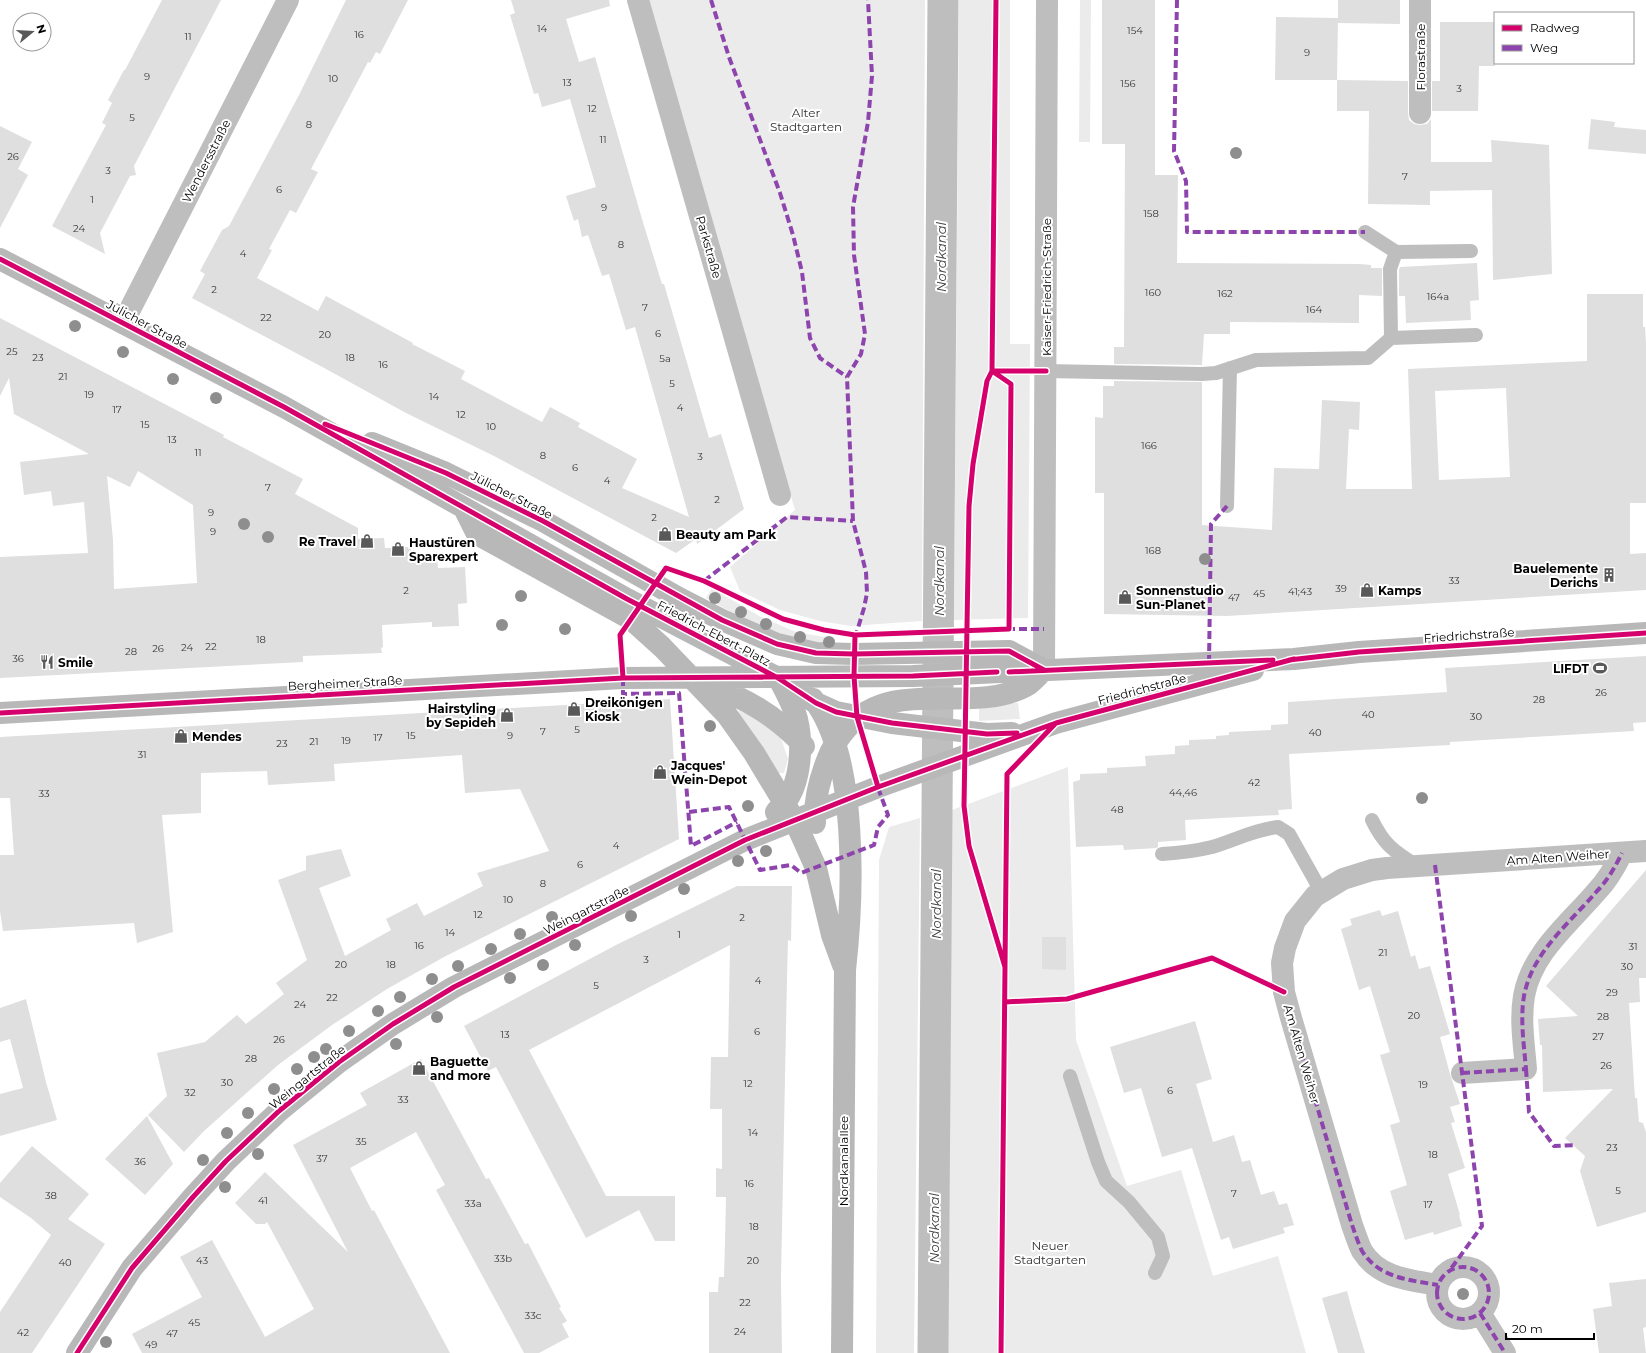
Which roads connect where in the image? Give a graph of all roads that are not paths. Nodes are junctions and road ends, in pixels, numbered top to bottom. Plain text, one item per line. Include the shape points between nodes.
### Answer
1 (288, 0) edge
2 (638, 0) edge
3 (1047, 0) edge
4 (1420, 0) edge
5 (1420, 113) dead end
6 (1364, 232) dead end
7 (1471, 251) dead end
8 (1396, 252) junction
9 (0, 258) edge
10 (123, 323) junction
11 (1476, 335) dead end
12 (1391, 338) junction
13 (1230, 368) junction
14 (1046, 371) junction
15 (284, 407) junction
16 (780, 494) dead end
17 (1227, 506) dead end
18 (464, 508) junction
19 (640, 606) joint
20 (722, 620) junction
21 (1646, 633) edge
22 (1294, 659) junction
23 (996, 662) junction
24 (1044, 670) junction
25 (787, 677) junction
26 (692, 678) junction
27 (816, 702) junction
28 (0, 713) edge
29 (857, 717) junction
30 (1033, 730) joint
31 (800, 741) junction
32 (987, 741) junction
33 (835, 742) junction
34 (824, 766) junction
35 (846, 795) junction
36 (798, 812) junction
37 (1372, 820) dead end
38 (1646, 851) edge
39 (1622, 853) junction
40 (1162, 854) dead end
41 (1417, 866) junction
42 (1321, 892) junction
43 (845, 970) junction
44 (1462, 1073) dead end
45 (1070, 1076) dead end
46 (1155, 1273) dead end
47 (1438, 1285) junction
48 (1480, 1313) junction
49 (78, 1353) edge
50 (842, 1353) edge
51 (1505, 1353) edge

1 - 10 street, Wendersstraße
2 - 16 street, Parkstraße
3 - 14 street, Kaiser-Friedrich-Straße
4 - 5 street, Florastraße
6 - 8 lane
7 - 8 lane
8 - 12 lane via 1390,269
9 - 10 main road, Jülicher Straße
10 - 15 main road, Jülicher Straße
11 - 12 lane
12 - 13 lane via 1368,358 1256,360
13 - 14 lane via 1202,374
13 - 17 lane
14 - 24 street, Kaiser-Friedrich-Straße
15 - 18 main road, Jülicher Straße
15 - 20 main road, Jülicher Straße via 446,473 542,521
18 - 19 main road, Jülicher Straße
18 - 26 main road, Nordkanalallee via 477,534 631,619
19 - 25 main road, Friedrich-Ebert-Platz
20 - 23 main road via 777,644 816,653 914,653
20 - 25 main road, Friedrich-Ebert-Platz via 758,644
21 - 22 main road, Friedrichstraße via 1359,652
22 - 24 main road, Friedrichstraße
22 - 30 main road, Friedrichstraße
23 - 24 main road, Friedrich-Ebert-Platz
23 - 25 main road, Friedrich-Ebert-Platz via 913,676
24 - 29 main road via 1027,686 998,696 889,702
25 - 26 main road, Friedrich-Ebert-Platz
25 - 27 main road, Friedrich-Ebert-Platz
25 - 31 main road, Friedrich-Ebert-Platz
26 - 28 main road, Bergheimer Straße via 623,678
26 - 31 main road via 730,692 759,707
26 - 36 main road, Nordkanalallee via 727,715
27 - 29 main road, Friedrich-Ebert-Platz via 836,712
27 - 33 main road, Friedrich-Ebert-Platz
29 - 32 main road, Friedrich-Ebert-Platz
29 - 33 main road
30 - 32 main road, Friedrich-Ebert-Platz
31 - 34 main road
31 - 36 main road, Friedrich-Ebert-Platz via 793,788
32 - 35 main road, Friedrich-Ebert-Platz via 915,774
33 - 34 main road
33 - 35 main road, Friedrich-Ebert-Platz
34 - 35 main road
34 - 36 main road
35 - 36 main road, Friedrich-Ebert-Platz
35 - 43 main road, Nordkanalallee via 850,868 849,934
36 - 43 main road, Nordkanalallee via 816,868 832,935
36 - 49 main road, Weingartstraße via 454,987 393,1024 339,1062 279,1111 226,1161 193,1197 132,1268
37 - 41 lane via 1379,835 1392,850
38 - 39 street, Am Alten Weiher
39 - 41 street, Am Alten Weiher
39 - 44 street, Am Alten Weiher via 1598,890 1545,949 1530,977 1523,1007 1526,1069
40 - 42 lane via 1213,846 1260,829 1278,827 1289,834
41 - 42 street, Am Alten Weiher via 1356,874
42 - 47 street, Am Alten Weiher via 1295,921 1286,943 1282,963 1284,992 1304,1068 1362,1250 1373,1264 1389,1275
43 - 50 main road, Nordkanalallee
45 - 46 lane via 1106,1181 1129,1202 1158,1237 1163,1256
47 - 48 street via 1438,1301 1443,1310 1456,1318 1470,1319
47 - 48 street via 1450,1270 1461,1267 1473,1269 1484,1278 1489,1293 1486,1305
48 - 51 street

